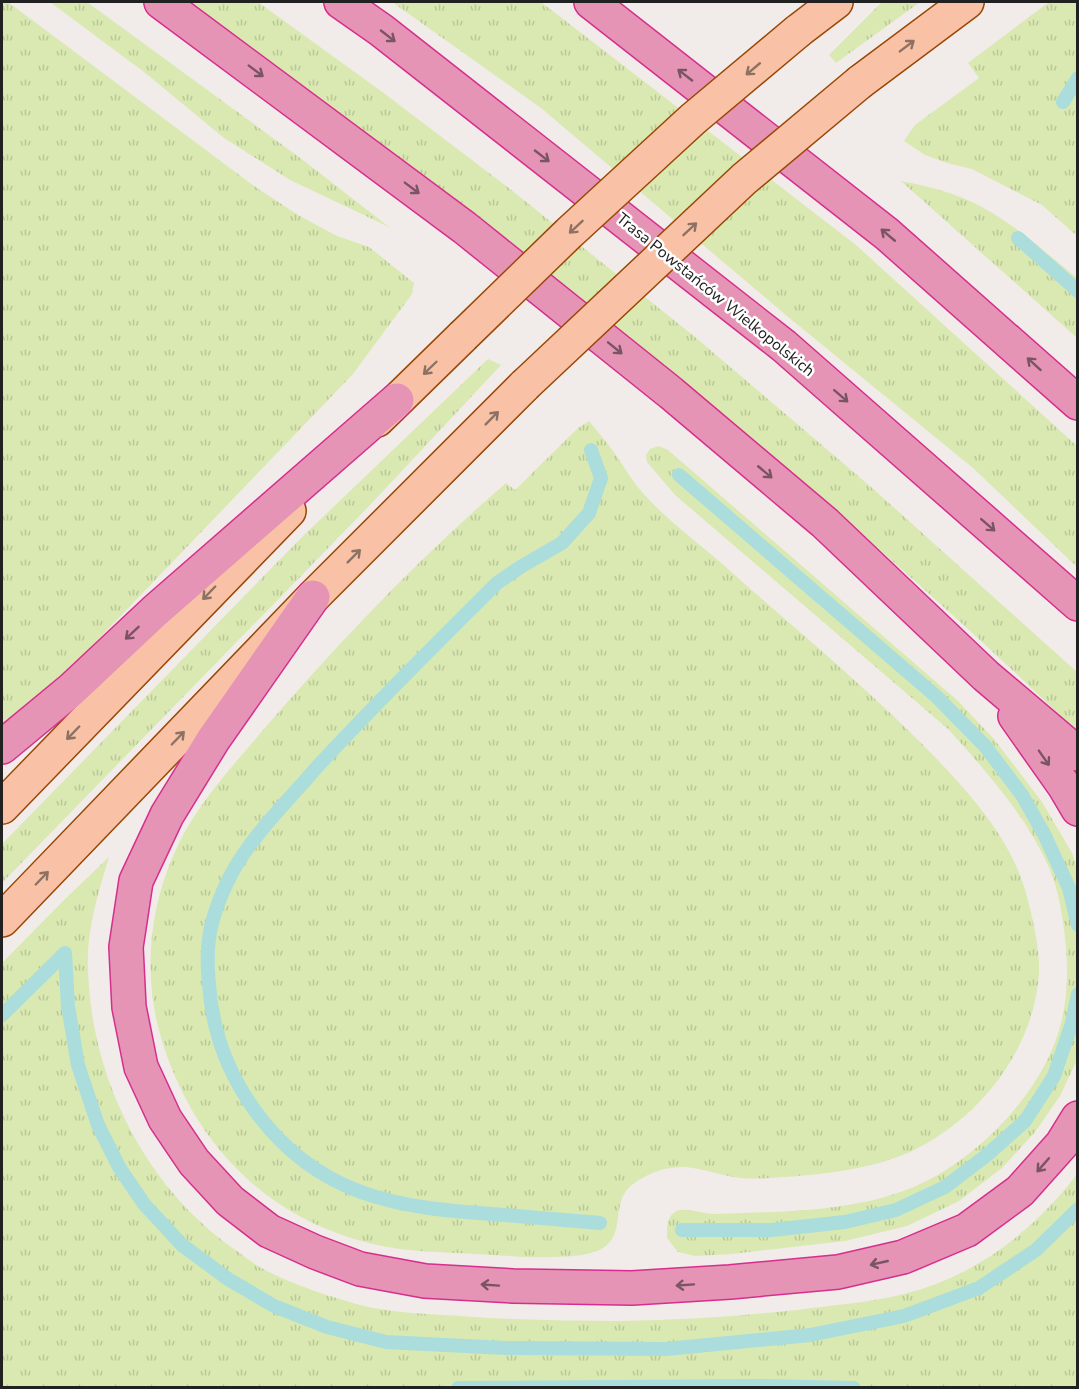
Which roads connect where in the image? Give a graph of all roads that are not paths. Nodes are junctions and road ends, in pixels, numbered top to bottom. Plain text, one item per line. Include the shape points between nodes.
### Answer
1 (161, 2) edge
2 (341, 2) edge
3 (591, 2) edge
4 (836, 2) edge
5 (967, 2) edge
6 (397, 400) junction
7 (1077, 403) edge
8 (313, 597) junction
9 (1077, 604) edge
10 (986, 676) junction
11 (2, 747) edge
12 (1077, 754) edge
13 (2, 807) edge
14 (1077, 809) edge
15 (2, 920) edge
16 (1077, 1118) edge

1 -> 10 highway via 465,228 671,393 825,523
2 -> 9 highway, Trasa Powstańców Wielkopolskich via 784,346
7 -> 3 highway via 887,234
4 -> 6 main road, bridge via 693,118
8 -> 5 main road, bridge via 525,385 744,179 860,82
6 -> 11 highway
6 -> 13 main road
15 -> 8 main road
16 -> 8 highway via 1062,1144 1020,1191 967,1230 903,1257 838,1272 632,1288 425,1281 360,1269 269,1231 223,1193 194,1162 165,1119 141,1067 129,1007 126,947 136,881 167,815 213,740
10 - 12 highway
10 -> 14 highway

